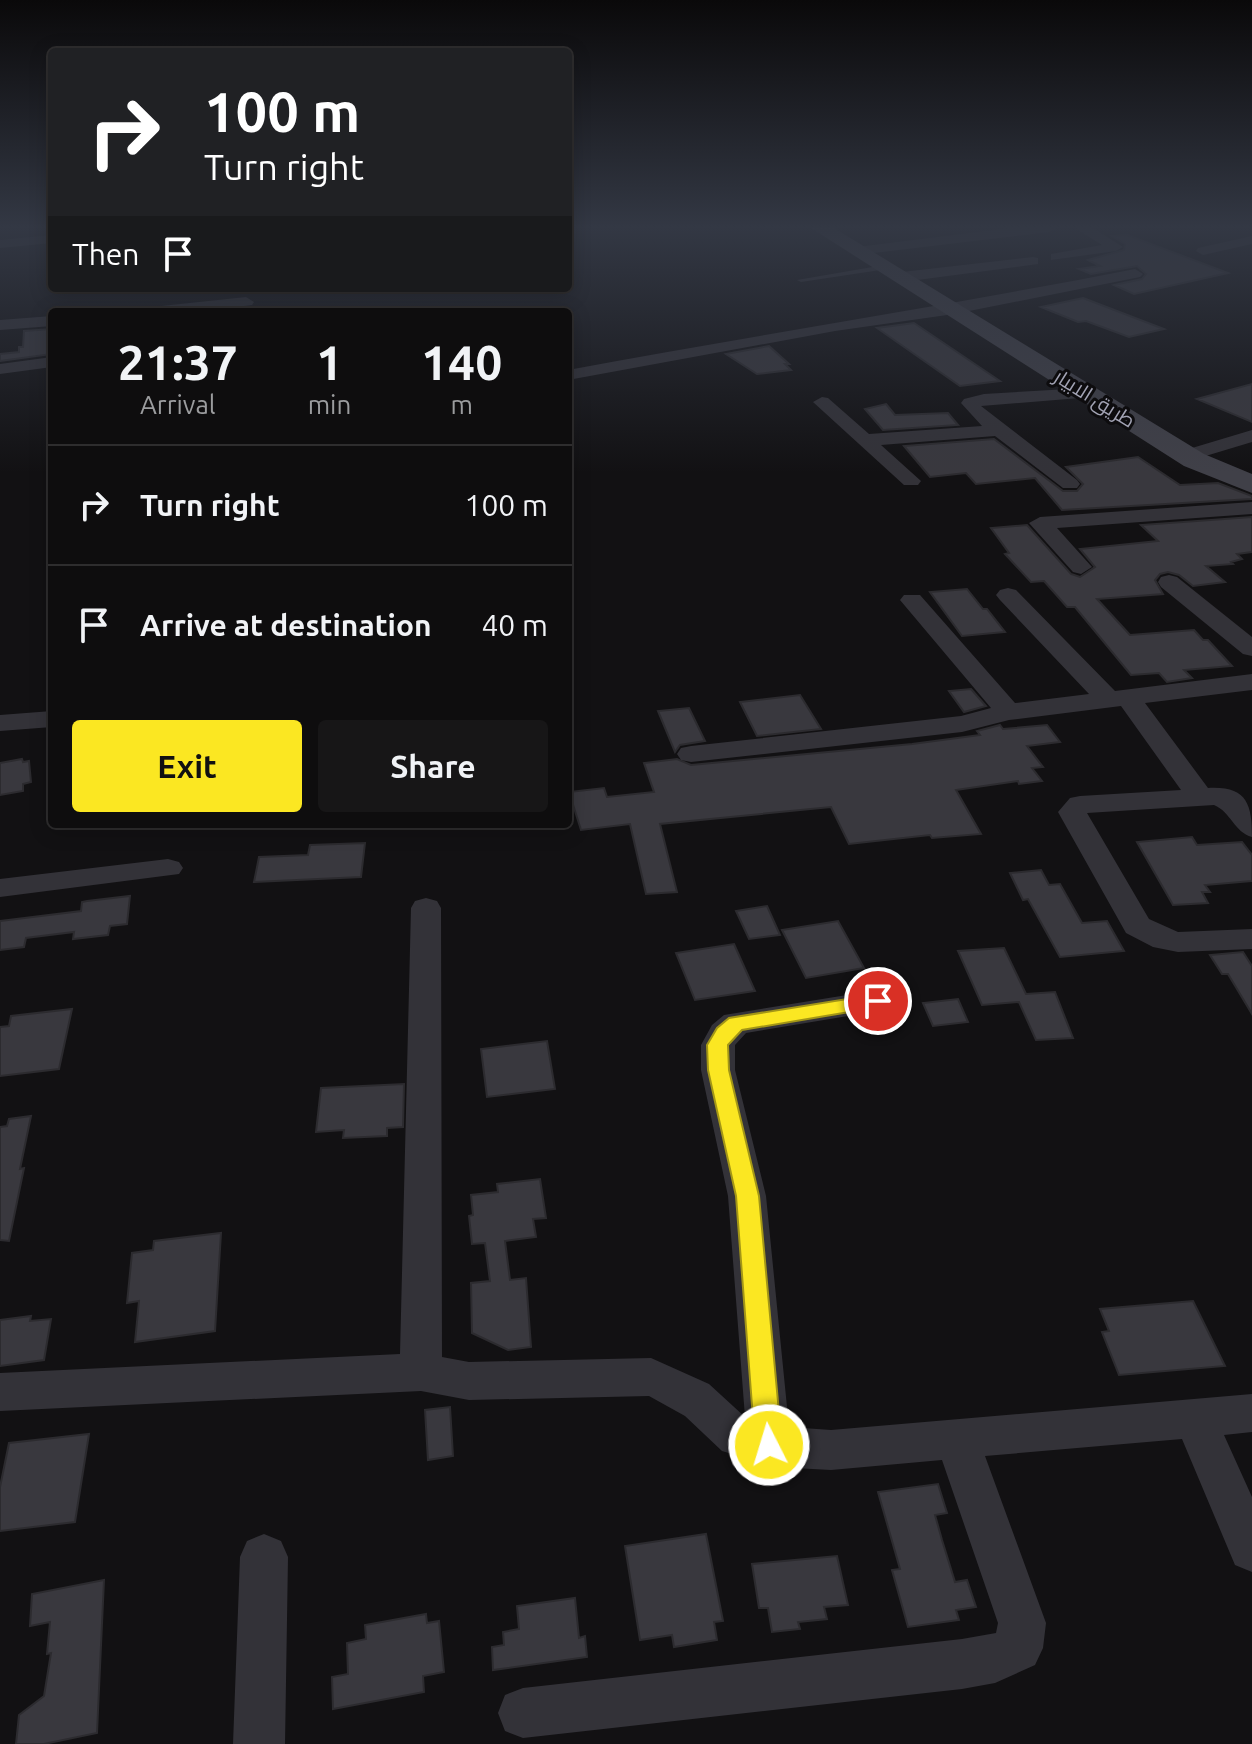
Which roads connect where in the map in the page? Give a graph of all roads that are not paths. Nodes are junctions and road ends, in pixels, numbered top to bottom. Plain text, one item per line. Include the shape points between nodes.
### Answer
1 (951, 309) edge
2 (954, 309) edge
3 (48, 321) edge
4 (0, 325) edge
5 (48, 363) edge
6 (0, 369) edge
7 (572, 374) edge
8 (1086, 393) junction
9 (822, 402) dead end
10 (1000, 430) junction
11 (1252, 436) edge
12 (865, 440) junction
13 (1189, 455) junction
14 (911, 481) dead end
15 (1070, 484) dead end
16 (1252, 484) edge
17 (1252, 508) edge
18 (1081, 567) dead end
19 (1169, 582) dead end
20 (1008, 595) dead end
21 (912, 600) dead end
22 (1252, 649) edge
23 (1252, 682) edge
24 (1118, 698) junction
25 (1008, 712) junction
26 (48, 719) edge
27 (0, 723) edge
28 (691, 754) dead end
29 (1200, 797) junction
30 (1252, 828) edge
31 (168, 868) dead end
32 (0, 888) edge
33 (426, 908) dead end
34 (1252, 939) edge
35 (878, 1001) dead end
36 (421, 1372) junction
37 (0, 1392) edge
38 (1252, 1413) edge
39 (1195, 1419) junction
40 (957, 1441) junction
41 (769, 1445) junction
42 (1252, 1549) edge
43 (264, 1557) dead end
44 (523, 1713) dead end
45 (259, 1744) edge

1 - 7 street
2 - 8 main road, طريق الابيار
3 - 4 street
5 - 6 street
8 - 10 street via 970,403
8 - 13 main road, طريق الابيار
9 - 12 street
10 - 12 street
10 - 15 street
11 - 13 street
12 - 14 street
13 - 16 main road, طريق الابيار
17 - 18 street via 1040,523
19 - 22 street
20 - 24 street
21 - 25 street
23 - 24 street
24 - 25 street
24 - 29 street
25 - 28 street via 962,724
26 - 27 street
29 - 30 street via 1232,802
29 - 34 street via 1080,804 1072,812 1137,926 1168,943
31 - 32 street
33 - 36 street
35 - 41 street via 736,1023 718,1045 718,1070 747,1196
36 - 37 street
36 - 41 street via 469,1381 651,1377 705,1405 721,1426 742,1439
38 - 39 street
39 - 40 street
39 - 42 street
40 - 41 street via 831,1450
40 - 44 street via 1022,1623 1018,1648 962,1664
43 - 45 street

